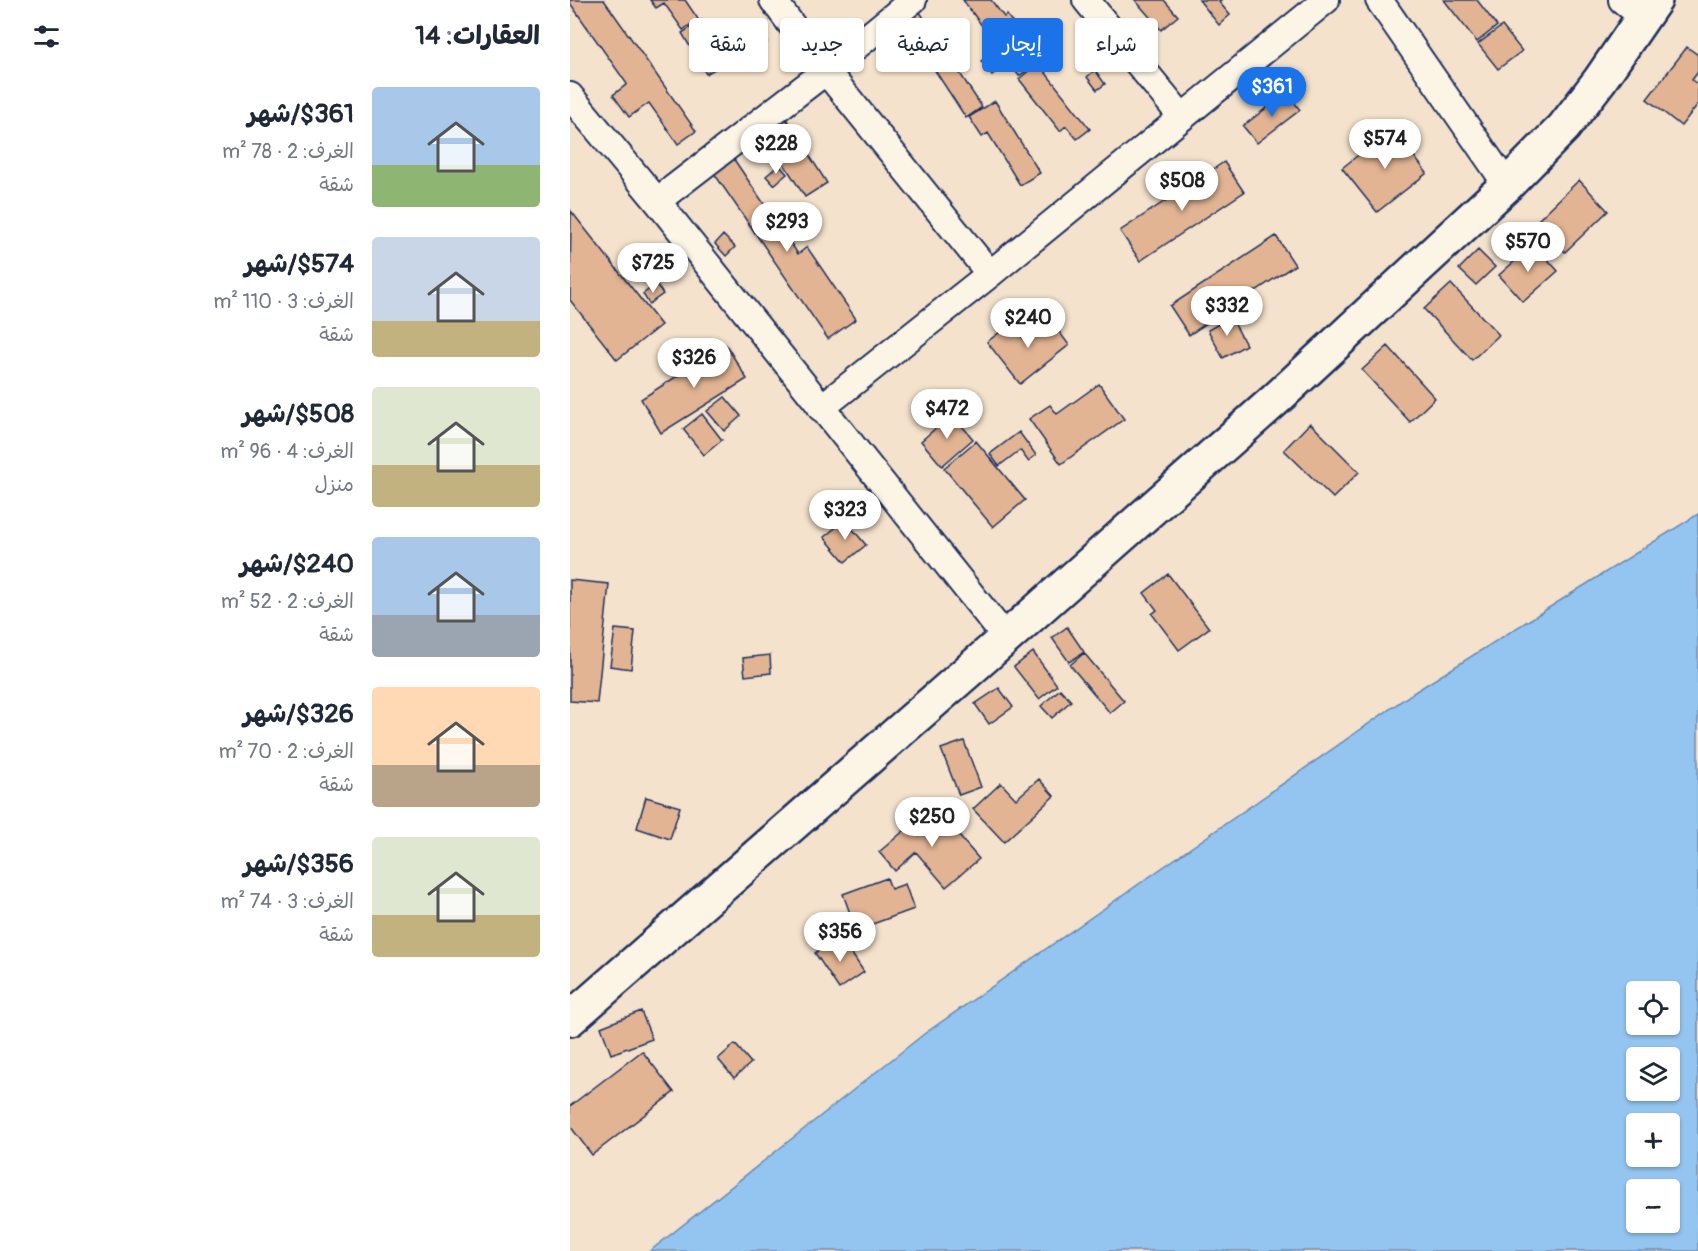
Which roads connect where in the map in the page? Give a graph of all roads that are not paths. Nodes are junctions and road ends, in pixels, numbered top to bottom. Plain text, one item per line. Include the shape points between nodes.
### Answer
1 (773, 0) edge
2 (912, 0) edge
3 (1086, 0) edge
4 (1326, 0) edge
5 (1378, 0) edge
6 (1640, 6) edge
7 (786, 18) edge
8 (864, 40) edge
9 (825, 72) edge
10 (827, 72) edge
11 (570, 96) edge
12 (1182, 117) junction
13 (1507, 185) junction
14 (657, 201) junction
15 (990, 274) junction
16 (821, 408) junction
17 (1006, 638) junction
18 (570, 1019) edge

1 - 7 street
2 - 8 street
3 - 12 street
4 - 12 street
5 - 13 street
6 - 13 street via 1600,80 1564,127
9 - 14 street
10 - 15 street
11 - 14 street
12 - 15 street
13 - 17 street via 1275,400
14 - 16 street
15 - 16 street
16 - 17 street
17 - 18 street

